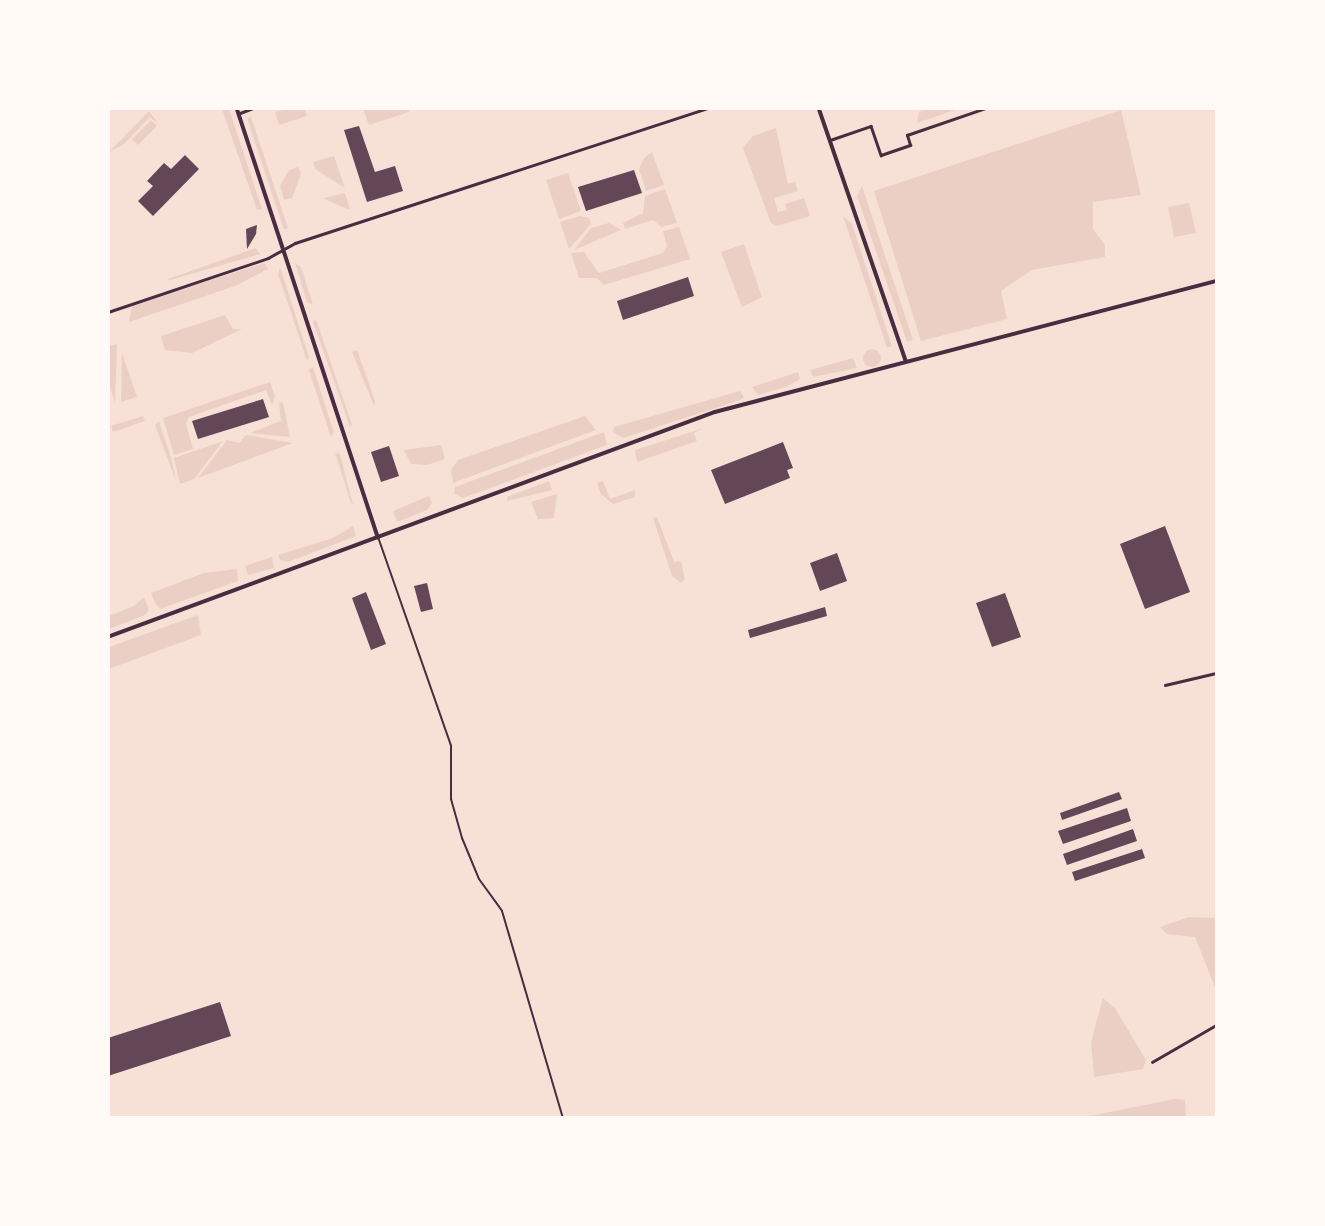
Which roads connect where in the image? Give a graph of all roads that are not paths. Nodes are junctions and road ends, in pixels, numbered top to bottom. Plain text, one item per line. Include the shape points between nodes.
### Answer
1 (253, 108) edge
2 (708, 108) edge
3 (819, 108) edge
4 (986, 108) edge
5 (238, 111) edge
6 (830, 140) junction
7 (282, 250) junction
8 (1216, 281) edge
9 (108, 312) edge
10 (906, 361) junction
11 (378, 537) junction
12 (108, 637) edge
13 (1216, 673) edge
14 (1165, 685) dead end
15 (1216, 1025) edge
16 (1152, 1062) dead end
17 (563, 1118) edge

1 - 5 street
2 - 7 street
3 - 6 main road
4 - 6 street via 907,135 910,145 881,155 871,126
5 - 7 main road
6 - 10 main road
7 - 9 street
7 - 11 main road
8 - 10 main road
10 - 11 main road via 715,412
11 - 12 main road
11 - 17 lane via 451,746 451,799 462,838 479,880 502,911
13 - 14 street
15 - 16 street

